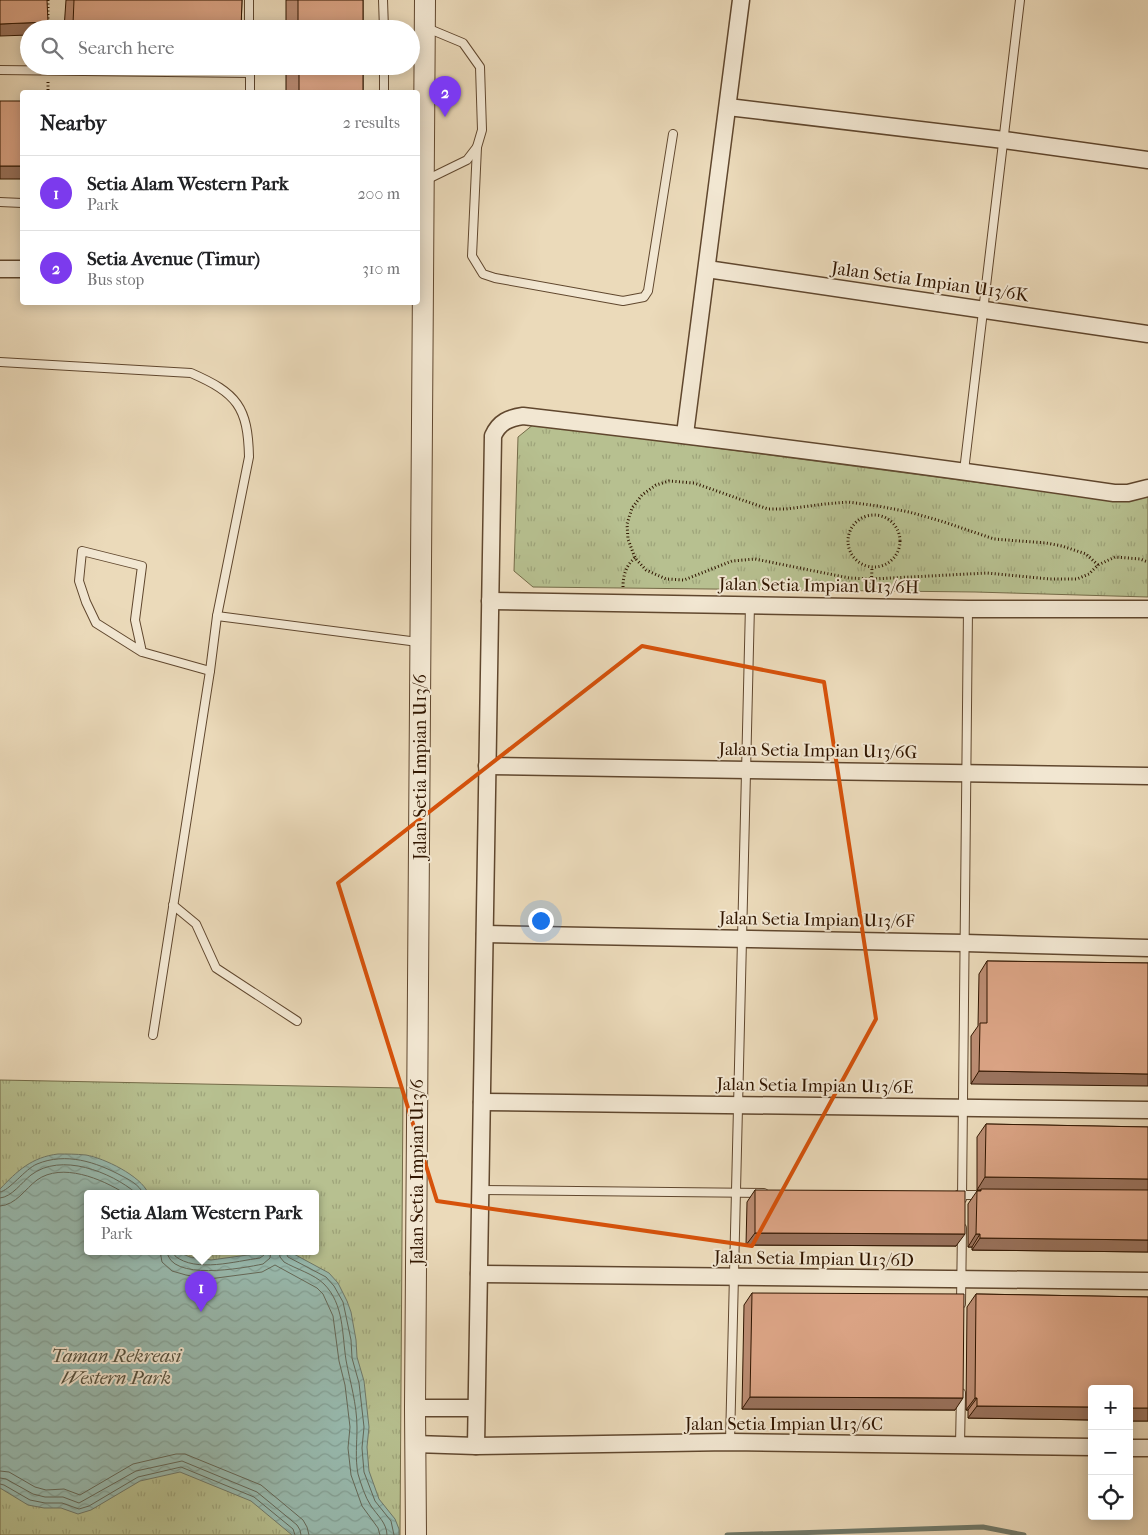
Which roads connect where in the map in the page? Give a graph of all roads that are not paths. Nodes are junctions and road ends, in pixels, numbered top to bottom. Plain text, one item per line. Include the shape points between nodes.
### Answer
1 (249, 0) edge
2 (384, 0) edge
3 (426, 0) edge
4 (741, 0) edge
5 (1020, 0) edge
6 (249, 20) edge
7 (384, 20) edge
8 (425, 28) junction
9 (0, 70) edge
10 (20, 70) edge
11 (250, 75) edge
12 (384, 75) edge
13 (250, 90) edge
14 (384, 90) edge
15 (728, 107) junction
16 (674, 134) dead end
17 (1004, 140) junction
18 (477, 147) junction
19 (1148, 160) edge
20 (424, 181) junction
21 (0, 202) edge
22 (20, 203) edge
23 (420, 268) edge
24 (0, 269) edge
25 (20, 269) edge
26 (707, 269) junction
27 (982, 310) junction
28 (1148, 334) edge
29 (0, 362) edge
30 (685, 434) junction
31 (964, 471) junction
32 (1148, 488) edge
33 (490, 601) junction
34 (750, 605) junction
35 (968, 609) junction
36 (1148, 609) edge
37 (217, 616) junction
38 (421, 642) junction
39 (142, 652) junction
40 (210, 671) junction
41 (487, 766) junction
42 (746, 770) junction
43 (966, 773) junction
44 (1148, 776) edge
45 (173, 905) junction
46 (484, 934) junction
47 (742, 938) junction
48 (965, 942) junction
49 (1148, 948) edge
50 (297, 1021) dead end
51 (153, 1035) dead end
52 (482, 1102) junction
53 (738, 1104) junction
54 (963, 1108) junction
55 (1148, 1110) edge
56 (480, 1190) junction
57 (736, 1193) junction
58 (775, 1193) edge
59 (952, 1195) edge
60 (962, 1195) junction
61 (992, 1196) edge
62 (962, 1205) edge
63 (962, 1224) edge
64 (479, 1274) junction
65 (734, 1278) junction
66 (962, 1280) junction
67 (1148, 1282) edge
68 (961, 1309) edge
69 (961, 1387) edge
70 (415, 1408) junction
71 (476, 1408) junction
72 (730, 1442) junction
73 (415, 1444) junction
74 (960, 1445) junction
75 (476, 1446) junction
76 (1088, 1447) edge
77 (1133, 1448) edge
78 (1148, 1448) edge
79 (416, 1535) edge

1 - 6 lane
2 - 7 lane
3 - 8 street, Jalan Setia Impian U13/6
4 - 15 street
5 - 17 lane
8 - 18 lane via 463,43 480,67 482,130
8 - 20 street, Jalan Setia Impian U13/6
9 - 10 lane
11 - 13 lane
12 - 14 lane
15 - 17 street
15 - 26 street
16 - 18 lane via 648,291 644,297 624,301 483,274 472,256
17 - 19 street
17 - 27 lane
18 - 20 lane via 467,160
20 - 23 street, Jalan Setia Impian U13/6
21 - 22 lane
23 - 38 street, Jalan Setia Impian U13/6
24 - 25 street
26 - 27 street, Jalan Setia Impian U13/6K
26 - 30 street
27 - 28 street, Jalan Setia Impian U13/6K
27 - 31 lane
29 - 37 lane via 191,374 212,383 243,412 249,457
30 - 31 street
30 - 33 street via 523,416 504,421 493,436
31 - 32 street via 1114,493
33 - 34 street, Jalan Setia Impian U13/6H
33 - 41 street
34 - 35 street, Jalan Setia Impian U13/6H
34 - 42 lane
35 - 36 street, Jalan Setia Impian U13/6H
35 - 43 lane
37 - 38 lane
37 - 40 lane
38 - 70 street, Jalan Setia Impian U13/6
39 - 39 lane via 96,623 79,581 82,551 142,566 135,620
39 - 40 lane
40 - 45 lane
41 - 42 street, Jalan Setia Impian U13/6G
41 - 46 street
42 - 43 street, Jalan Setia Impian U13/6G
42 - 47 lane
43 - 44 street, Jalan Setia Impian U13/6G
43 - 48 lane
45 - 50 lane via 196,924 216,968
45 - 51 lane
46 - 47 street, Jalan Setia Impian U13/6F
46 - 52 street
47 - 48 street, Jalan Setia Impian U13/6F
47 - 53 lane
48 - 49 street, Jalan Setia Impian U13/6F
48 - 54 lane
52 - 53 street, Jalan Setia Impian U13/6E
52 - 56 street
53 - 54 street, Jalan Setia Impian U13/6E
53 - 57 lane
54 - 55 street, Jalan Setia Impian U13/6E
54 - 60 lane
56 - 57 lane
56 - 64 street
57 - 58 lane
57 - 65 lane
59 - 60 lane
60 - 61 lane
60 - 62 lane
63 - 66 lane
64 - 65 street, Jalan Setia Impian U13/6D
64 - 71 street
65 - 66 street, Jalan Setia Impian U13/6D
65 - 72 lane
66 - 67 street, Jalan Setia Impian U13/6D
66 - 68 lane
69 - 74 lane
70 - 71 street
70 - 73 street, Jalan Setia Impian U13/6
71 - 75 street
72 - 74 street, Jalan Setia Impian U13/6C
72 - 75 street, Jalan Setia Impian U13/6C
73 - 75 street, Jalan Setia Impian U13/6C
73 - 79 street, Jalan Setia Impian U13/6
74 - 76 street, Jalan Setia Impian U13/6C
77 - 78 street

